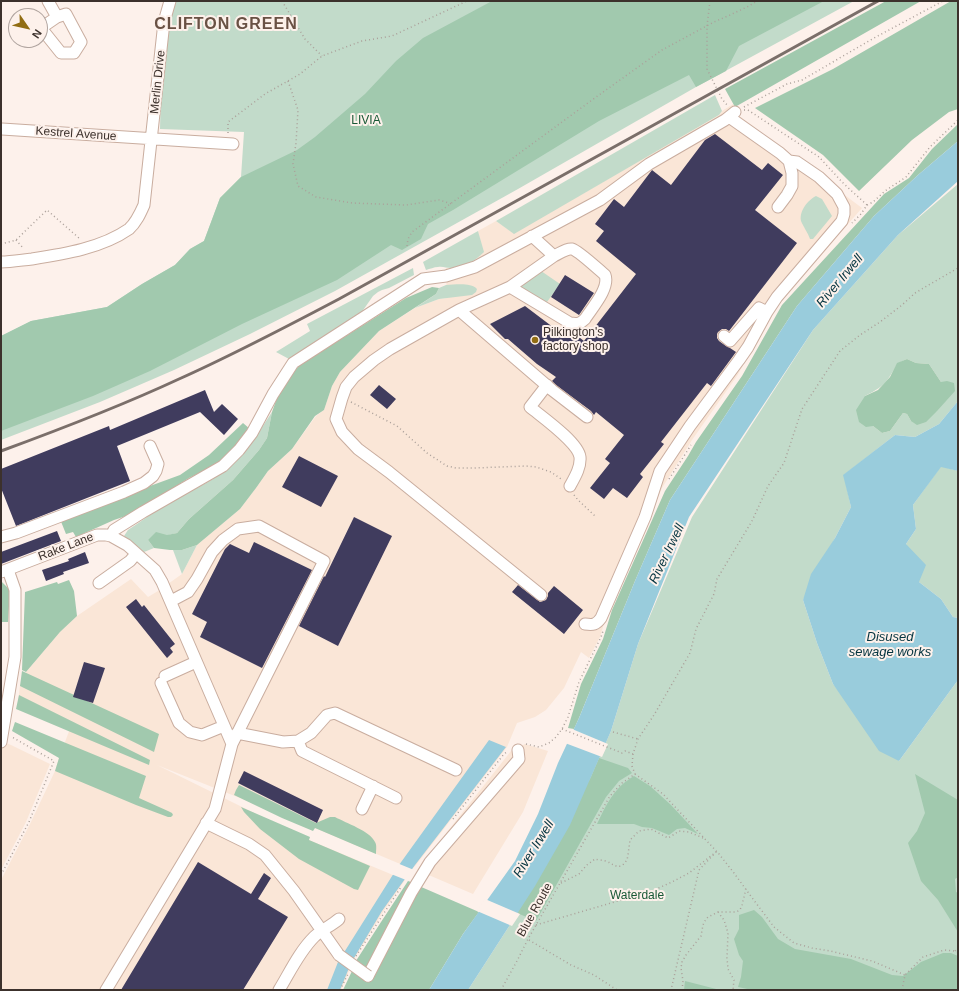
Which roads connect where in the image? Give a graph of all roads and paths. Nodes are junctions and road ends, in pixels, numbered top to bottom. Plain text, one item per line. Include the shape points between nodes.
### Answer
1 (48, 1) edge
2 (170, 1) edge
3 (282, 1) edge
4 (467, 1) edge
5 (710, 1) edge
6 (757, 1) edge
7 (943, 1) edge
8 (57, 17) dead end
9 (707, 26) junction
10 (322, 56) junction
11 (288, 81) junction
12 (732, 114) junction
13 (958, 120) edge
14 (1, 129) edge
15 (151, 139) junction
16 (230, 143) joint
17 (789, 161) junction
18 (452, 204) junction
19 (867, 205) dead end
20 (778, 207) dead end
21 (532, 236) junction
22 (1, 244) edge
23 (407, 246) dead end
24 (88, 247) junction
25 (554, 256) junction
26 (1, 262) edge
27 (958, 268) edge
28 (510, 287) junction
29 (459, 310) junction
30 (767, 312) junction
31 (724, 336) dead end
32 (547, 385) junction
33 (342, 398) junction
34 (587, 418) dead end
35 (150, 446) dead end
36 (570, 486) junction
37 (595, 516) dead end
38 (111, 536) junction
39 (1, 537) edge
40 (136, 554) junction
41 (5, 571) edge
42 (99, 583) dead end
43 (541, 596) dead end
44 (171, 601) junction
45 (585, 624) dead end
46 (196, 662) junction
47 (224, 726) junction
48 (562, 729) dead end
49 (613, 732) dead end
50 (237, 733) junction
51 (2, 737) edge
52 (638, 739) junction
53 (298, 741) junction
54 (232, 744) junction
55 (518, 750) dead end
56 (633, 754) junction
57 (456, 770) dead end
58 (634, 774) junction
59 (373, 786) junction
60 (396, 798) dead end
61 (362, 809) dead end
62 (206, 823) junction
63 (704, 838) junction
64 (716, 852) junction
65 (1, 876) edge
66 (561, 883) junction
67 (746, 889) junction
68 (718, 912) junction
69 (339, 918) dead end
70 (536, 924) junction
71 (322, 930) junction
72 (528, 939) junction
73 (958, 948) edge
74 (955, 951) junction
75 (958, 952) edge
76 (349, 972) dead end
77 (905, 975) junction
78 (106, 990) edge
79 (279, 990) edge
80 (340, 990) edge
81 (501, 990) edge
82 (617, 990) edge
83 (672, 990) edge
84 (682, 990) edge
85 (734, 990) edge
86 (902, 990) edge

1 - 8 street
2 - 15 street, Merlin Drive via 164,22
3 - 10 path via 305,39
4 - 10 path via 392,36 362,41
5 - 9 path
6 - 9 path
7 - 12 path via 802,80 787,84
9 - 12 path via 707,68
9 - 18 path via 662,50
10 - 11 path
11 - 16 path via 265,94 228,122
11 - 18 path via 298,110 293,164 298,186 316,197 352,203 406,205 439,200
12 - 17 street
12 - 21 street via 650,164 600,200
13 - 19 path via 930,147 906,177
14 - 15 street, Kestrel Avenue
15 - 16 street, Kestrel Avenue
15 - 24 street, Merlin Drive via 144,206 138,218 130,228 108,241
17 - 20 street via 792,186
17 - 30 street via 797,162 834,191 842,202 844,214 842,221
18 - 23 path via 412,232
21 - 25 street
21 - 38 street via 475,267 446,276 423,279 293,363 252,433 223,466 114,530
22 - 24 path via 16,240 47,210
24 - 26 street, Merlin Drive via 64,254
25 - 28 street
25 - 28 street via 573,250 607,279 605,288 581,323 570,323
27 - 52 path via 915,293 840,351 802,409 784,463 768,486 752,521 716,579 714,594 696,629 690,653
28 - 29 street
29 - 32 street
29 - 33 street via 374,360 354,377
30 - 31 street via 759,308 730,341
30 - 45 street via 748,347 660,471 645,517 601,618 593,625
32 - 34 street
32 - 36 street via 530,407 579,452 579,467
33 - 36 path via 397,426 427,453 447,466 536,467 552,472
33 - 43 street via 336,419 342,432 358,449
35 - 39 street via 158,464 153,476 144,483
36 - 37 path via 578,500
38 - 40 street, Rake Lane via 127,545
38 - 41 street, Rake Lane via 98,535
40 - 42 street
40 - 44 street, Rake Lane via 155,570
41 - 51 street via 15,590 15,656
44 - 46 street, Rake Lane
44 - 50 street via 188,592 212,552 238,529 260,526 324,561
46 - 47 street, Rake Lane
46 - 47 street via 163,680 179,723 190,732 202,736
47 - 54 street, Rake Lane
48 - 56 path via 622,753 625,751
49 - 52 path
50 - 53 street via 283,742
50 - 54 street
51 - 65 path via 54,761 29,822
52 - 56 path
53 - 57 street via 311,733 327,715 335,713
53 - 59 street via 302,751
54 - 62 street via 215,809
55 - 71 street, bridge via 519,759 430,862 368,976 339,955
56 - 58 path
58 - 63 path via 663,794
58 - 66 path via 610,796
59 - 60 street
59 - 61 street
62 - 71 street via 250,844 265,855
62 - 78 street
63 - 64 path
63 - 66 path, Blue Route via 689,832 679,831 668,838 651,830 639,831 630,840 627,860 622,866 595,859 579,874
64 - 67 path
64 - 70 path via 689,873 652,891
64 - 83 path via 699,870
66 - 70 path, Blue Route
67 - 68 path via 740,910
67 - 77 path via 774,927 794,942 872,961
68 - 84 path via 706,919 701,936 682,962
68 - 85 path via 728,933 728,968 734,980
69 - 71 street
70 - 72 path, Blue Route
71 - 79 street via 304,948
72 - 81 path, Blue Route
72 - 82 path
73 - 74 path
74 - 75 path
74 - 77 path via 944,950 923,957
76 - 80 path
77 - 86 path

